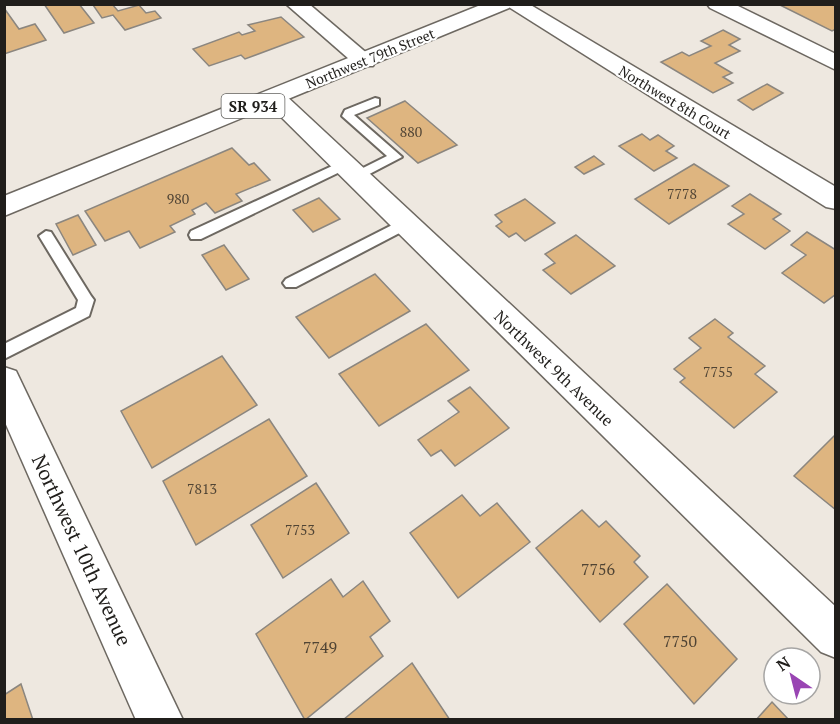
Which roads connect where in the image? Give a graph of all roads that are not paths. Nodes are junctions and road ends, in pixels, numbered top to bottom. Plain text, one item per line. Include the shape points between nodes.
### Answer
1 (296, 4) edge
2 (502, 4) edge
3 (514, 4) edge
4 (717, 4) edge
5 (364, 60) junction
6 (836, 63) edge
7 (274, 97) junction
8 (375, 102) dead end
9 (349, 171) junction
10 (836, 200) edge
11 (4, 207) edge
12 (404, 224) junction
13 (196, 235) dead end
14 (46, 236) dead end
15 (291, 283) dead end
16 (4, 352) edge
17 (4, 381) edge
18 (836, 637) edge
19 (160, 720) edge

1 - 5 street
2 - 5 street, Northwest 79th Street / SR 934
3 - 10 street, Northwest 8th Court
4 - 6 street
5 - 7 street, Northwest 79th Street / SR 934
7 - 9 street, Northwest 9th Avenue
7 - 11 street, Northwest 79th Street / SR 934
8 - 9 lane via 348,116 396,157
9 - 12 street, Northwest 9th Avenue
9 - 13 lane
12 - 15 lane
12 - 18 street, Northwest 9th Avenue
14 - 16 lane via 86,300 83,312
17 - 19 street, Northwest 10th Avenue

